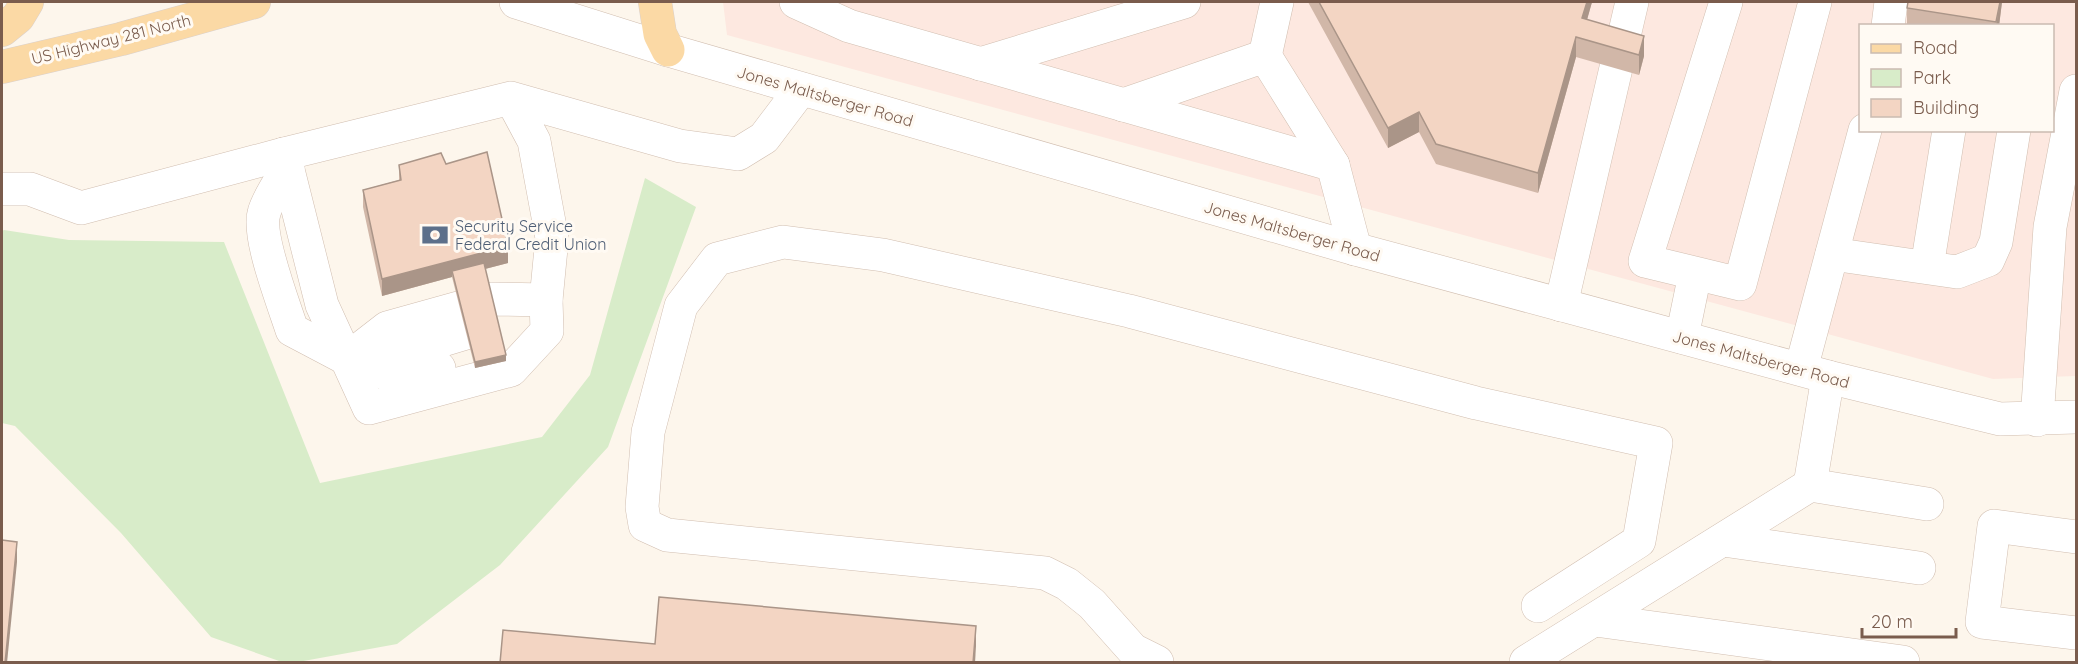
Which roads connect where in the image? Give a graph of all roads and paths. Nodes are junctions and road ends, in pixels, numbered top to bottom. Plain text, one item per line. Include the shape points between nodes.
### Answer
1 (27, 2) edge
2 (254, 2) edge
3 (516, 2) edge
4 (655, 2) edge
5 (796, 2) edge
6 (1184, 2) edge
7 (1277, 2) edge
8 (1632, 2) edge
9 (1726, 2) edge
10 (1815, 2) edge
11 (1891, 2) edge
12 (1888, 24) edge
13 (2, 30) edge
14 (668, 50) junction
15 (1265, 56) junction
16 (980, 64) junction
17 (2, 66) edge
18 (801, 89) junction
19 (2076, 91) edge
20 (511, 98) junction
21 (1123, 105) junction
22 (1864, 132) edge
23 (1949, 132) edge
24 (2014, 132) edge
25 (286, 161) junction
26 (1333, 165) junction
27 (2, 189) edge
28 (1354, 249) junction
29 (1832, 254) junction
30 (1927, 267) junction
31 (1695, 274) junction
32 (486, 280) edge
33 (455, 289) edge
34 (546, 300) junction
35 (1561, 305) junction
36 (1682, 337) junction
37 (347, 359) junction
38 (1814, 373) junction
39 (2076, 417) edge
40 (2037, 420) junction
41 (1810, 485) junction
42 (1927, 504) dead end
43 (2076, 537) edge
44 (1723, 540) junction
45 (1920, 568) dead end
46 (1538, 606) dead end
47 (1595, 620) junction
48 (2076, 633) edge
49 (1157, 663) edge
50 (1526, 663) edge
51 (1903, 663) edge

1 - 13 main road via 18,17
2 - 17 main road, US Highway 281 North via 121,39
3 - 14 street, Jones Maltsberger Road
4 - 14 main road via 660,34
5 - 16 street via 849,26
6 - 16 street
7 - 15 street
8 - 35 street
9 - 31 street via 1645,261
10 - 31 street via 1740,284
11 - 12 street
14 - 18 street, Jones Maltsberger Road
15 - 21 street
15 - 26 street
16 - 21 street
18 - 20 street via 764,138 738,154 680,146
18 - 28 street, Jones Maltsberger Road
19 - 40 street via 2050,227
20 - 25 street
20 - 34 street via 534,141 552,238
21 - 26 street
22 - 29 street
23 - 30 street
24 - 30 street via 1996,242 1988,260 1957,272
25 - 27 street via 81,208 30,189
25 - 37 street via 322,305
26 - 28 street
28 - 35 street, Jones Maltsberger Road
29 - 30 street
29 - 38 street
31 - 36 street
32 - 34 street
33 - 37 street via 382,307
34 - 37 street via 485,341
34 - 37 street via 491,299 397,325 387,328
34 - 37 street via 547,331 511,370 369,408
35 - 36 street, Jones Maltsberger Road
36 - 38 street, Jones Maltsberger Road
38 - 40 street, Jones Maltsberger Road via 1971,414
38 - 41 street
39 - 40 street, Jones Maltsberger Road
41 - 42 street
41 - 44 street
43 - 48 street via 1994,526 1982,622
44 - 45 street
44 - 47 street
46 - 49 street via 1639,541 1656,443 1476,403 1130,311 883,255 783,242 717,259 681,306 648,432 642,507 645,525 667,535 1045,573 1092,604 1133,650
47 - 50 street
47 - 51 street

